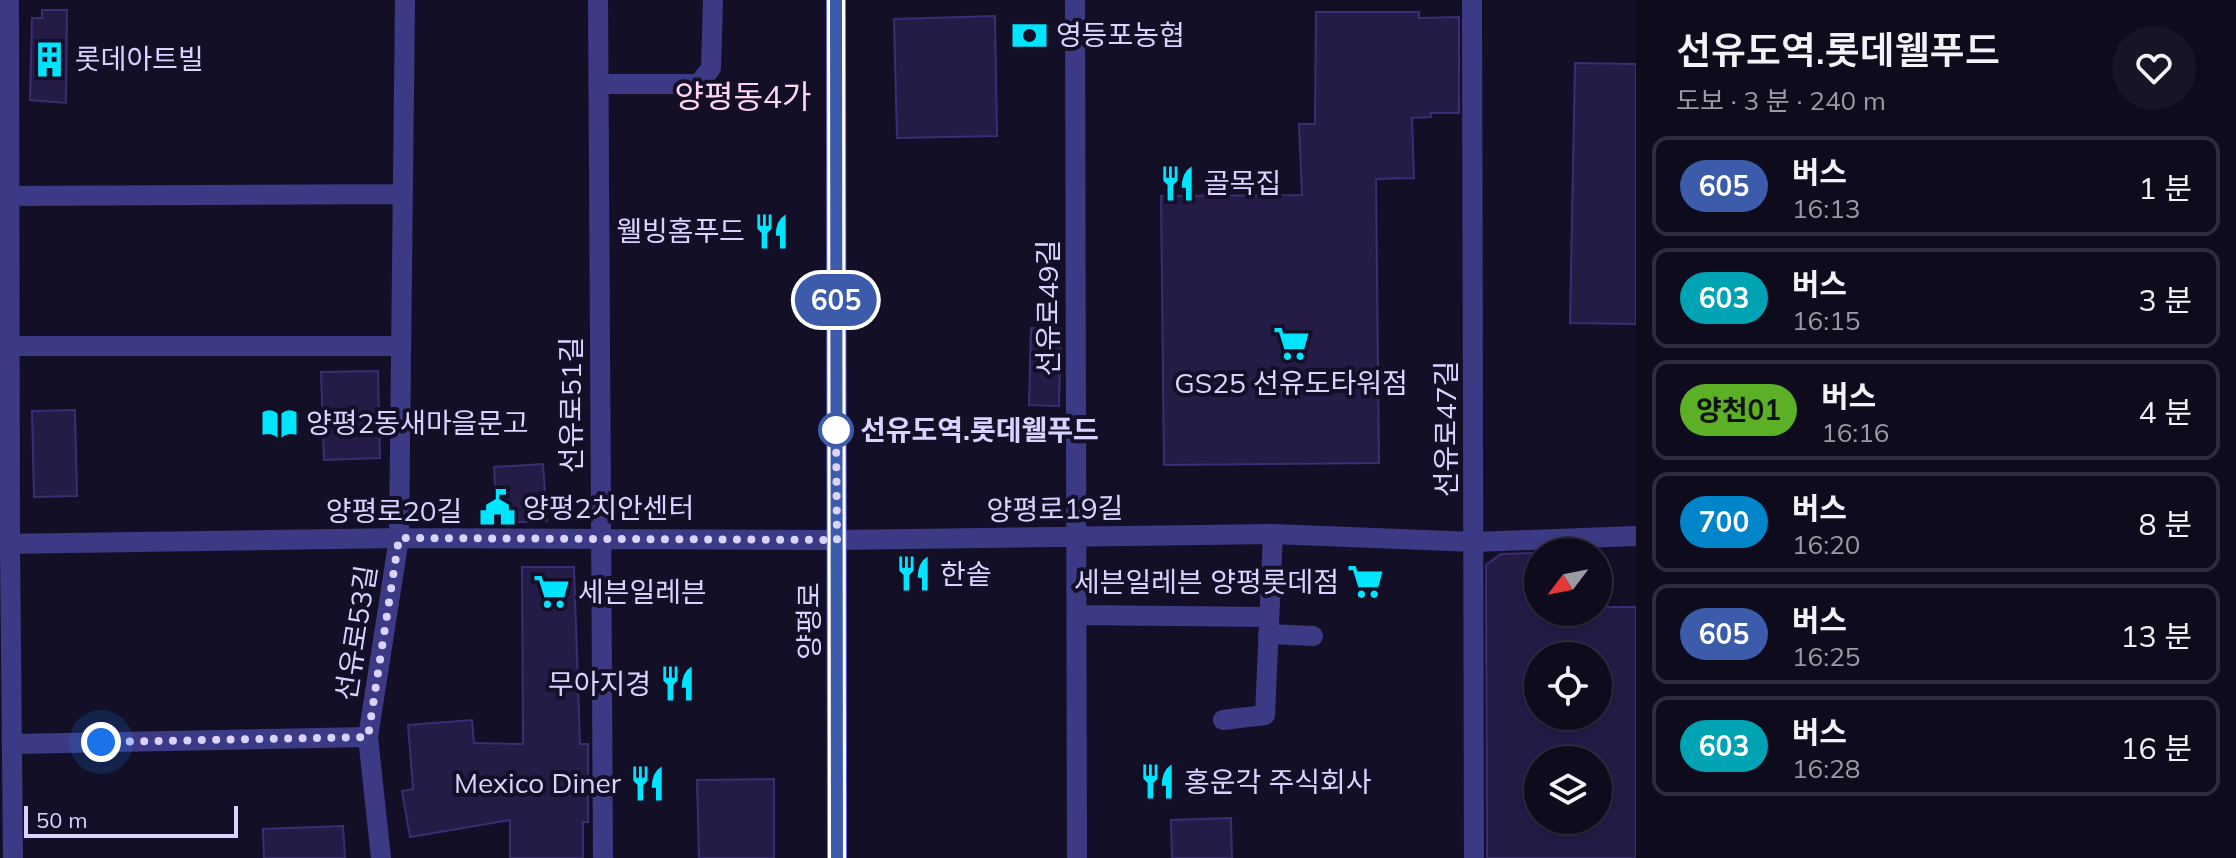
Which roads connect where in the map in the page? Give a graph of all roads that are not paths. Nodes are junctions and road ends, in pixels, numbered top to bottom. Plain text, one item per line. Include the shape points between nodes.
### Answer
1 (9, 0) edge
2 (405, 0) edge
3 (598, 0) edge
4 (713, 0) edge
5 (836, 0) edge
6 (1075, 0) edge
7 (1472, 0) edge
8 (598, 84) junction
9 (402, 194) junction
10 (9, 196) junction
11 (10, 346) junction
12 (400, 346) junction
13 (1273, 534) junction
14 (1076, 536) junction
15 (1636, 536) edge
16 (399, 538) junction
17 (600, 539) junction
18 (837, 540) junction
19 (1475, 542) junction
20 (5, 544) edge
21 (1077, 615) junction
22 (1268, 625) junction
23 (1313, 636) dead end
24 (1223, 720) dead end
25 (368, 737) junction
26 (13, 744) junction
27 (13, 858) edge
28 (381, 858) edge
29 (603, 858) edge
30 (837, 858) edge
31 (1077, 858) edge
32 (1474, 858) edge

1 - 10 street
2 - 9 street, 선유로53길
3 - 8 street, 선유로51길
4 - 8 street via 711,68 699,84
5 - 18 main road, 양평로
6 - 14 street, 선유로49길
7 - 19 street, 선유로47길
8 - 17 street, 선유로51길
9 - 10 street
9 - 12 street, 선유로53길
10 - 11 street
11 - 12 street
11 - 20 street
12 - 16 street, 선유로53길
13 - 14 street, 양평로19길
13 - 19 street, 양평로19길
13 - 22 street
14 - 18 street, 양평로19길
14 - 21 street, 선유로49길
15 - 19 street, 양평로19길
16 - 17 street, 양평로20길
16 - 20 street, 양평로20길
16 - 25 street, 선유로53길
17 - 18 street, 양평로20길
17 - 29 street, 선유로51길
18 - 30 main road, 양평로
19 - 32 street, 선유로47길
20 - 26 street
21 - 22 street
21 - 31 street, 선유로49길
22 - 23 street
22 - 24 street via 1265,715
25 - 26 street, 선유로53길
25 - 28 street, 선유로53길
26 - 27 street

